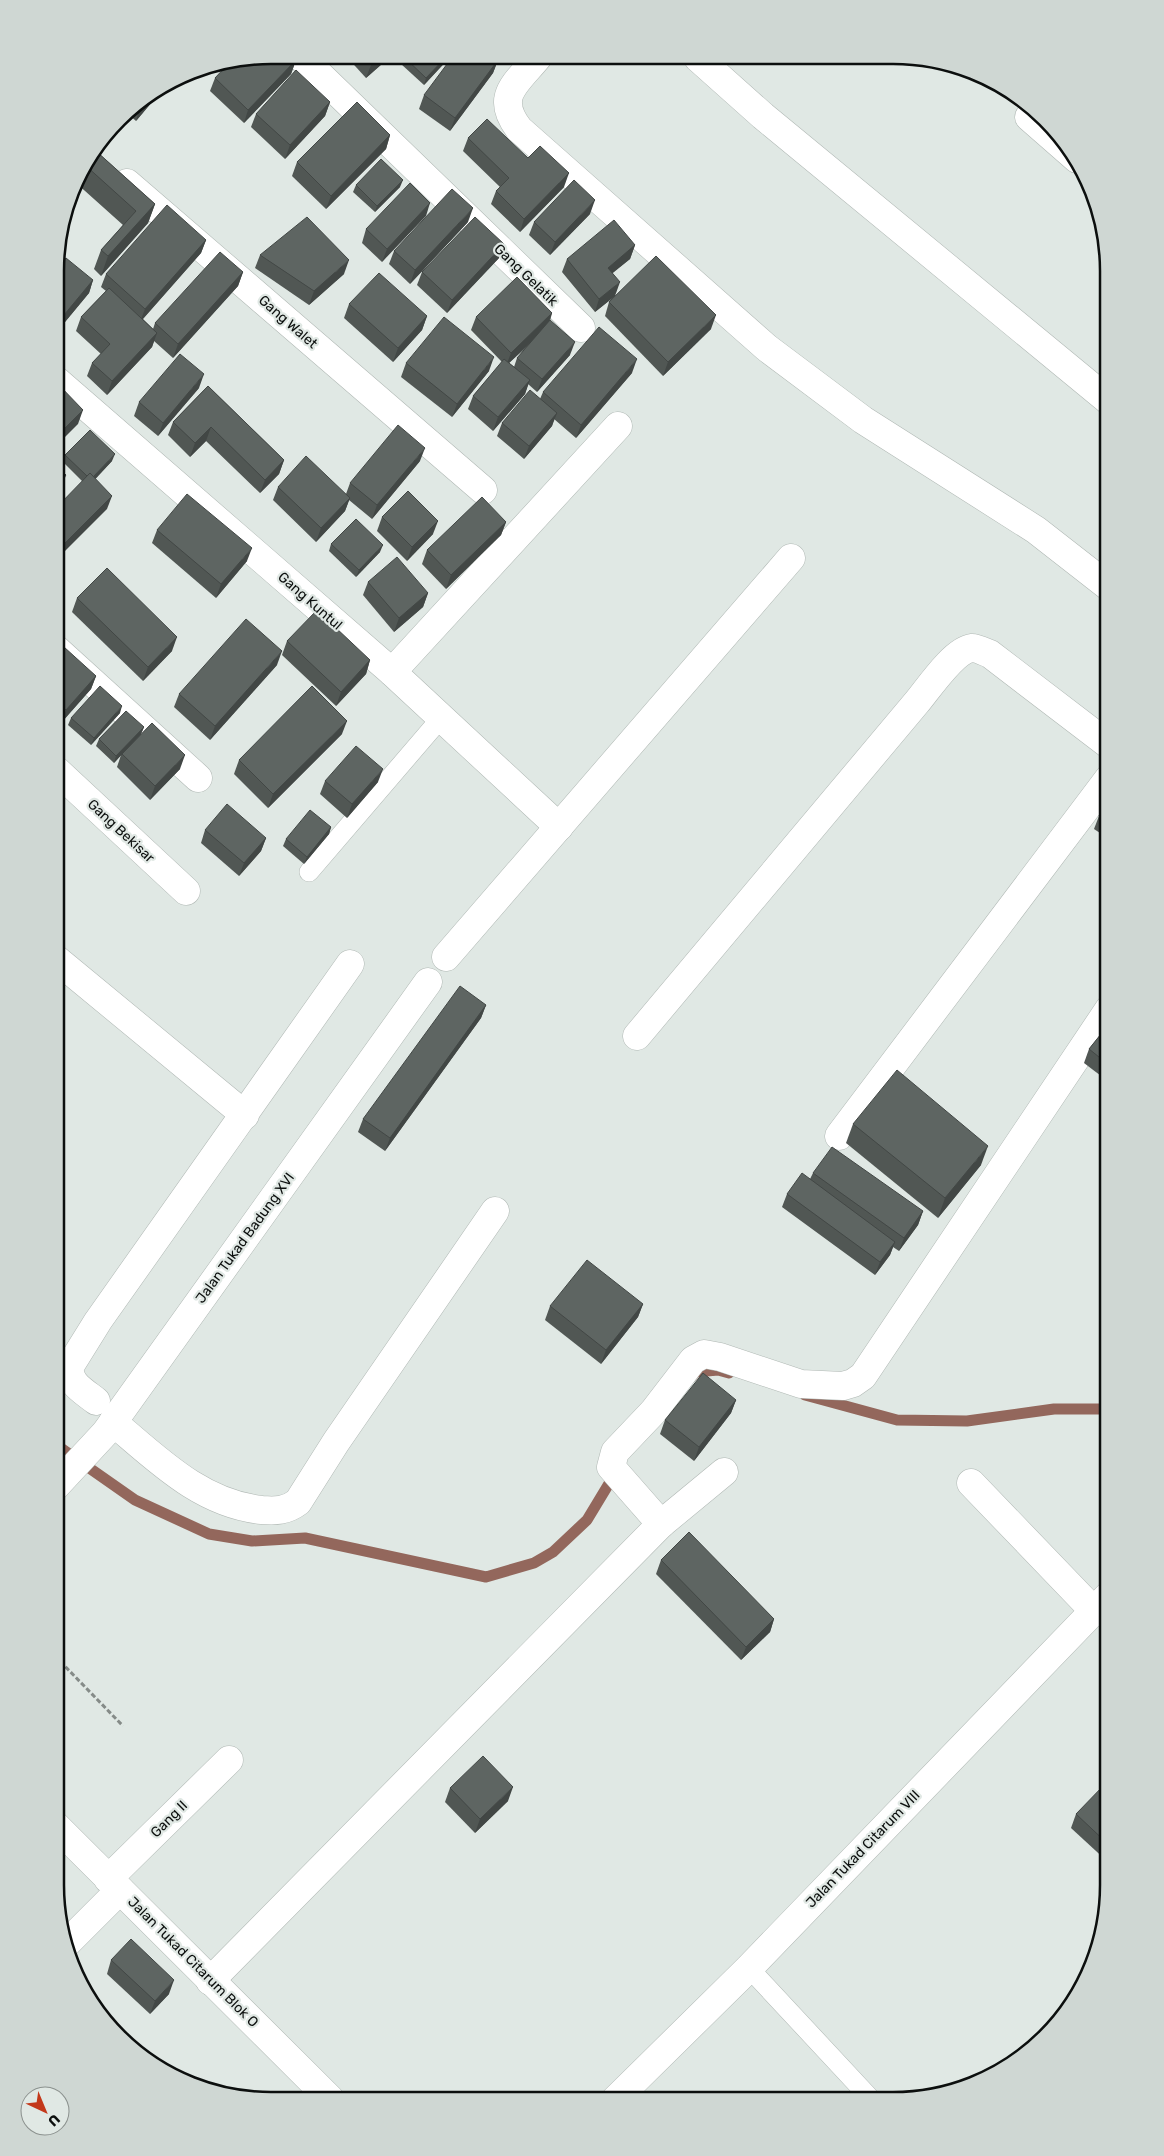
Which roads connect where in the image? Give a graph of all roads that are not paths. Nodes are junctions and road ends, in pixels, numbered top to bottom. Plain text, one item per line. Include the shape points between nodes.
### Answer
1 (308, 64) edge
2 (532, 64) edge
3 (705, 64) edge
4 (1029, 117) dead end
5 (1051, 137) edge
6 (108, 167) edge
7 (581, 328) dead end
8 (64, 387) edge
9 (1100, 394) edge
10 (618, 426) dead end
11 (483, 490) dead end
12 (791, 558) dead end
13 (1100, 580) edge
14 (64, 657) edge
15 (392, 672) junction
16 (441, 718) junction
17 (1100, 738) edge
18 (64, 777) edge
19 (198, 778) dead end
20 (1100, 790) edge
21 (559, 827) junction
22 (308, 872) dead end
23 (186, 891) dead end
24 (446, 957) dead end
25 (350, 964) dead end
26 (64, 966) edge
27 (428, 982) dead end
28 (1100, 1022) edge
29 (637, 1036) dead end
30 (245, 1115) junction
31 (839, 1136) dead end
32 (495, 1211) dead end
33 (96, 1401) dead end
34 (110, 1427) junction
35 (724, 1472) dead end
36 (64, 1478) edge
37 (971, 1483) dead end
38 (661, 1524) junction
39 (1100, 1602) edge
40 (1100, 1604) edge
41 (229, 1760) dead end
42 (64, 1834) edge
43 (114, 1884) junction
44 (71, 1938) edge
45 (749, 1968) junction
46 (210, 1981) junction
47 (323, 2092) edge
48 (623, 2092) edge
49 (864, 2092) edge

1 - 7 street, Gang Gelatik
2 - 13 street via 506,100 509,116 519,130 766,348 863,420 1036,530
3 - 9 street via 763,116
4 - 5 street
6 - 11 street, Gang Walet
8 - 15 street, Gang Kuntul
10 - 15 street
12 - 21 street
14 - 19 street
15 - 16 street, Gang Kuntul
16 - 21 street, Gang Kuntul
16 - 22 lane
17 - 29 street via 990,654 974,648 964,650 923,694
18 - 23 street, Gang Bekisar
20 - 31 street
21 - 24 street
25 - 30 street
26 - 30 street
27 - 34 street, Jalan Tukad Badung XVI
28 - 38 street via 863,1376 843,1386 801,1384 720,1357 704,1354 693,1360 654,1412 615,1452 611,1467
30 - 33 street via 98,1321 70,1366 72,1381
32 - 34 street via 292,1507 278,1511 248,1509 195,1488
34 - 36 street, Jalan Tukad Badung XVI
35 - 38 street
37 - 39 street
38 - 46 street
40 - 45 street, Jalan Tukad Citarum VIII
41 - 43 street, Gang II
42 - 43 street, Jalan Tukad Citarum Blok O
43 - 44 street, Gang II
43 - 46 street, Jalan Tukad Citarum Blok O
45 - 48 street, Jalan Tukad Citarum VIII
45 - 49 lane
46 - 47 street, Jalan Tukad Citarum Blok O

